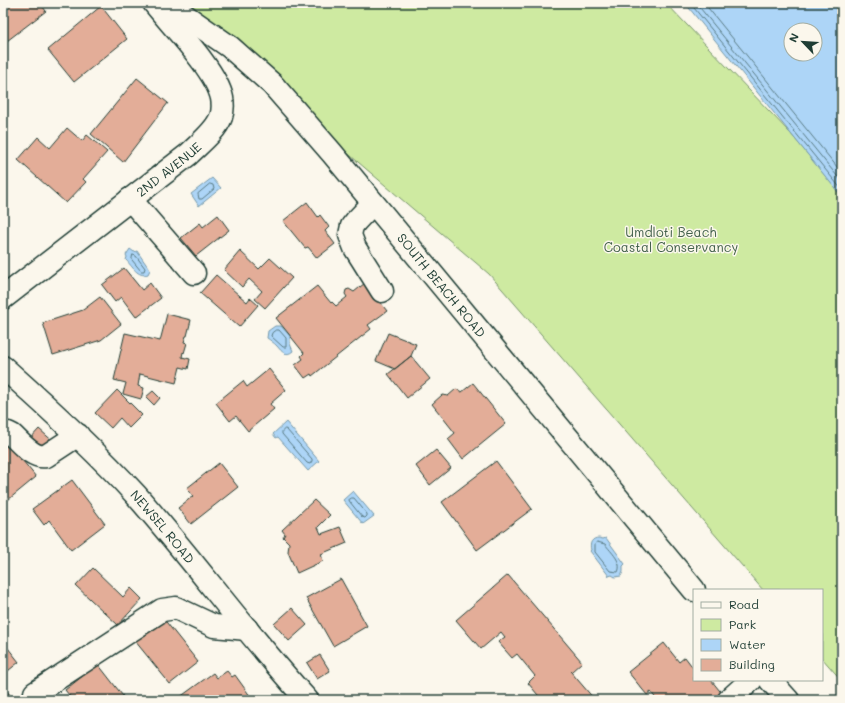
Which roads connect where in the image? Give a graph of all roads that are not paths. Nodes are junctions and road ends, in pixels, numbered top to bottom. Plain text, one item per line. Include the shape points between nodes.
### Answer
1 (154, 3) edge
2 (167, 3) edge
3 (130, 199) junction
4 (373, 203) junction
5 (194, 273) dead end
6 (382, 291) dead end
7 (3, 298) edge
8 (3, 367) edge
9 (3, 433) edge
10 (78, 435) junction
11 (693, 589) edge
12 (248, 629) junction
13 (750, 681) edge
14 (35, 693) dead end
15 (298, 696) edge
16 (729, 700) edge

1 - 3 street, 2ND AVENUE via 200,58 217,85 222,97 222,113 217,124 194,149
2 - 4 street, SOUTH BEACH ROAD via 230,47 272,84
3 - 5 street
3 - 7 street, 2ND AVENUE
4 - 6 street via 352,226 350,235 359,255
4 - 11 street, SOUTH BEACH ROAD
8 - 10 street, NEWSEL ROAD
9 - 10 street via 12,435 34,454 42,457
10 - 12 street, NEWSEL ROAD via 135,495
12 - 14 street via 214,626 176,608 162,610
12 - 15 street, NEWSEL ROAD
13 - 16 street

